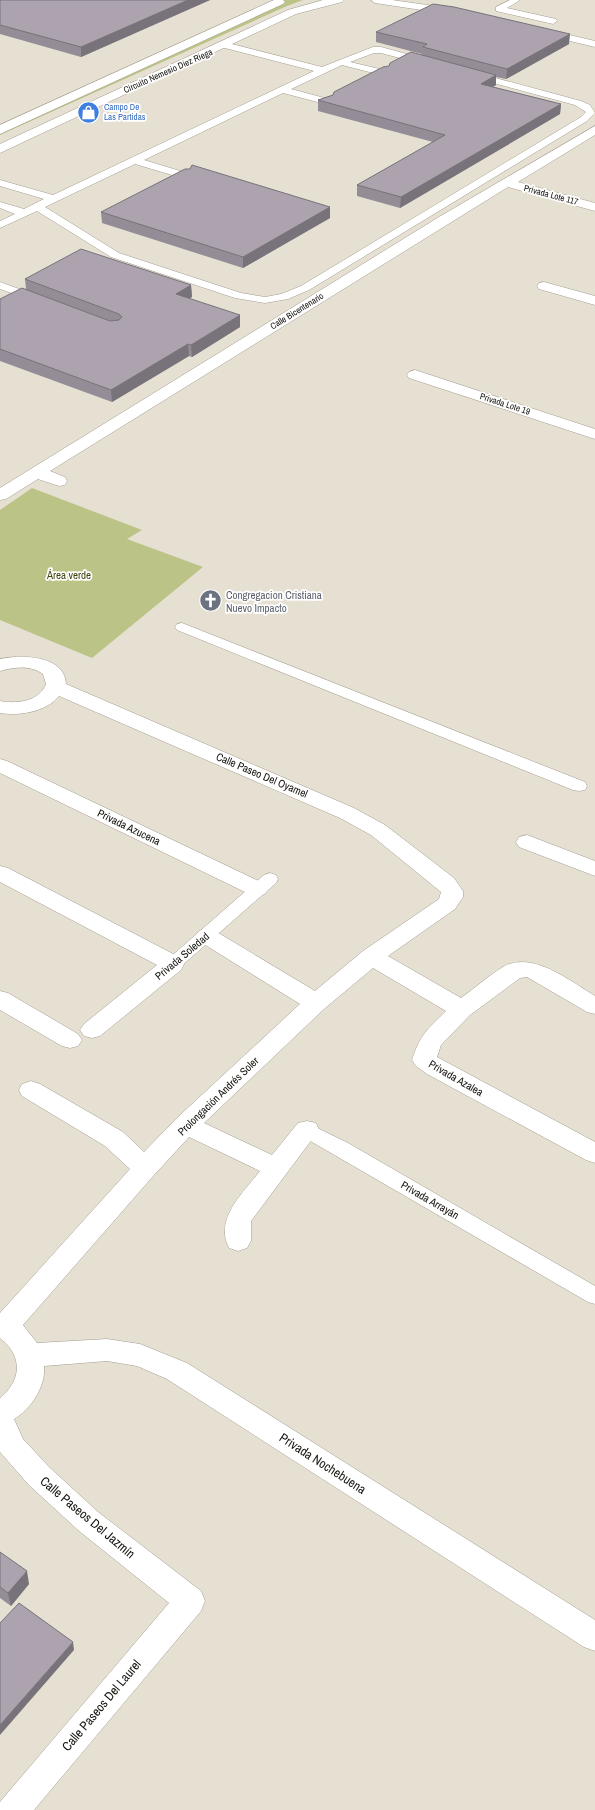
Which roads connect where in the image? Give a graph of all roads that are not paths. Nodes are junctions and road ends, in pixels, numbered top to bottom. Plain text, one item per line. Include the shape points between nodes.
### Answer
1 (284, 0) edge
2 (338, 0) edge
3 (375, 0) edge
4 (516, 0) edge
5 (460, 13) edge
6 (553, 21) dead end
7 (536, 30) edge
8 (595, 44) edge
9 (224, 45) junction
10 (341, 62) junction
11 (439, 66) edge
12 (323, 70) junction
13 (462, 72) edge
14 (385, 73) edge
15 (283, 90) junction
16 (76, 94) junction
17 (100, 102) junction
18 (329, 102) edge
19 (0, 130) edge
20 (595, 130) edge
21 (0, 149) edge
22 (562, 150) junction
23 (579, 154) dead end
24 (134, 160) junction
25 (186, 176) edge
26 (0, 183) edge
27 (507, 183) junction
28 (54, 199) junction
29 (0, 205) edge
30 (37, 207) junction
31 (595, 207) edge
32 (24, 213) junction
33 (0, 225) edge
34 (0, 285) edge
35 (544, 286) dead end
36 (595, 301) edge
37 (50, 304) edge
38 (415, 375) dead end
39 (595, 434) edge
40 (37, 472) junction
41 (59, 480) dead end
42 (0, 495) edge
43 (182, 627) dead end
44 (0, 665) edge
45 (56, 687) junction
46 (0, 706) edge
47 (0, 765) edge
48 (579, 786) dead end
49 (527, 842) dead end
50 (595, 869) edge
51 (0, 873) edge
52 (264, 884) joint
53 (452, 891) joint
54 (207, 936) junction
55 (371, 957) junction
56 (173, 964) junction
57 (0, 999) edge
58 (316, 1004) junction
59 (595, 1006) edge
60 (462, 1009) junction
61 (92, 1030) dead end
62 (70, 1040) dead end
63 (31, 1090) dead end
64 (186, 1125) junction
65 (307, 1130) joint
66 (595, 1153) edge
67 (145, 1168) junction
68 (276, 1168) junction
69 (238, 1241) dead end
70 (595, 1296) edge
71 (3, 1326) edge
72 (30, 1355) junction
73 (0, 1413) edge
74 (0, 1420) edge
75 (190, 1601) joint
76 (595, 1637) edge
77 (23, 1806) edge

1 - 16 street, Circuito Nemesio Diez Riega
2 - 9 street, Circuito Nemesio Diez Riega via 292,12
3 - 5 lane
4 - 6 lane via 499,8
7 - 8 lane
9 - 12 lane
9 - 17 street, Circuito Nemesio Diez Riega
10 - 11 lane via 373,50
10 - 12 lane
10 - 14 lane
12 - 15 lane
13 - 30 lane via 578,103 591,112 584,119 305,288 284,297 266,300 239,296 115,255
15 - 18 lane
15 - 24 lane
16 - 17 street
16 - 19 street, Circuito Nemesio Diez Riega
17 - 21 street, Circuito Nemesio Diez Riega
20 - 22 street, Calle Bicentenario
22 - 23 street
22 - 27 street, Calle Bicentenario
24 - 25 lane
24 - 28 lane
26 - 28 lane
27 - 31 street, Privada Lote 117
27 - 40 street, Calle Bicentenario
28 - 30 lane
29 - 32 lane
30 - 32 lane
32 - 33 lane
34 - 37 lane
35 - 36 street
38 - 39 street, Privada Lote 19
40 - 41 street
40 - 42 street, Calle Bicentenario
43 - 48 lane
44 - 45 street via 13,662 37,663 53,673
45 - 46 street via 51,694 30,705 17,708
45 - 53 street, Calle Paseo Del Oyamel via 347,813 378,830 446,883
47 - 52 street, Privada Azucena
49 - 50 street
51 - 56 street
52 - 54 lane, Privada Soledad
53 - 55 street, Prolongación Andrés Soler via 452,897 447,904
54 - 56 lane, Privada Soledad
54 - 58 street
55 - 58 street, Prolongación Andrés Soler
55 - 60 street
56 - 61 street, Privada Soledad
57 - 62 street
58 - 64 street, Prolongación Andrés Soler
59 - 60 street via 534,972 520,969 512,972
60 - 66 street, Privada Azalea via 430,1041 424,1060
63 - 67 street via 114,1139
64 - 67 street, Prolongación Andrés Soler
64 - 68 street
65 - 68 street, Privada Arrayán
65 - 70 lane, Privada Arrayán
67 - 71 street, Prolongación Andrés Soler
68 - 69 street, Privada Arrayán via 238,1219
71 - 72 street via 23,1341
72 - 73 street via 31,1372 26,1388 16,1402
72 - 76 street, Privada Nochebuena via 108,1350 140,1355 177,1371
74 - 75 street, Calle Paseos Del Jazmín via 12,1447 39,1476 88,1521
75 - 77 street, Calle Paseos Del Laurel

